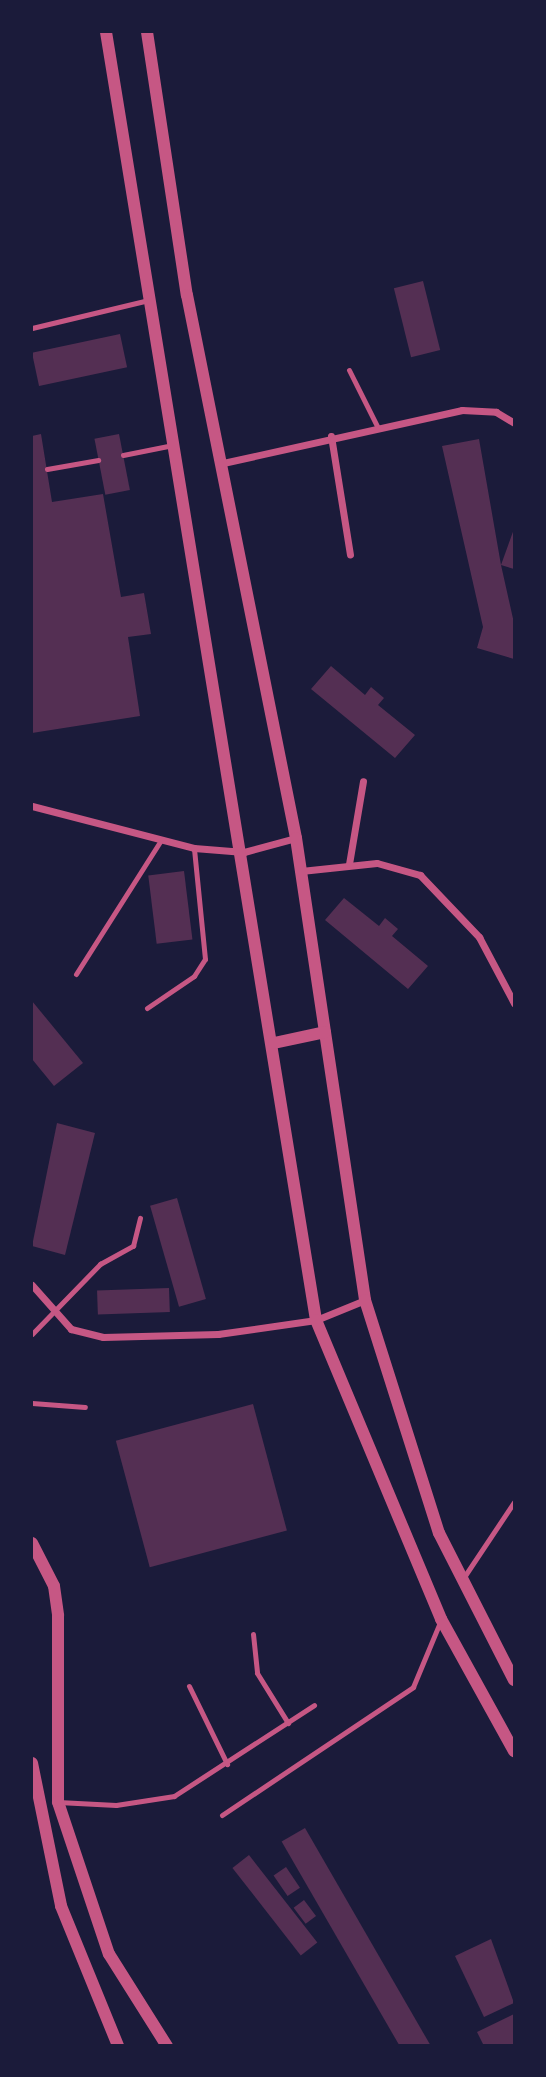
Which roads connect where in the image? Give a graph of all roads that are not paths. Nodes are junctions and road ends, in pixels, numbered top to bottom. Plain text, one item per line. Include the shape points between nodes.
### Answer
1 (106, 32) edge
2 (146, 32) edge
3 (152, 300) junction
4 (32, 328) edge
5 (349, 370) dead end
6 (514, 423) edge
7 (377, 426) junction
8 (331, 436) junction
9 (176, 444) junction
10 (123, 455) dead end
11 (98, 460) dead end
12 (223, 463) junction
13 (47, 469) dead end
14 (350, 554) dead end
15 (363, 781) dead end
16 (32, 806) edge
17 (296, 838) junction
18 (161, 840) junction
19 (194, 848) junction
20 (244, 852) junction
21 (349, 864) junction
22 (301, 871) junction
23 (76, 974) dead end
24 (514, 1003) edge
25 (147, 1009) dead end
26 (325, 1032) junction
27 (274, 1043) junction
28 (141, 1218) dead end
29 (32, 1286) edge
30 (365, 1300) junction
31 (57, 1314) junction
32 (316, 1320) junction
33 (32, 1334) edge
34 (32, 1404) edge
35 (85, 1407) dead end
36 (514, 1503) edge
37 (32, 1543) edge
38 (463, 1590) junction
39 (441, 1619) junction
40 (253, 1634) dead end
41 (514, 1681) edge
42 (189, 1686) dead end
43 (314, 1705) dead end
44 (288, 1723) junction
45 (514, 1751) edge
46 (32, 1763) edge
47 (227, 1764) junction
48 (58, 1802) junction
49 (222, 1815) dead end
50 (118, 2046) edge
51 (167, 2046) edge

1 - 3 street
2 - 12 street via 187,295
3 - 4 lane
3 - 9 street
5 - 7 lane
6 - 7 street via 496,412 472,410
7 - 8 street
8 - 12 street
8 - 14 street
9 - 10 lane
9 - 20 street
11 - 13 lane
12 - 17 street
15 - 21 street
16 - 18 street
17 - 20 street
17 - 22 street
18 - 19 street
18 - 23 lane
19 - 20 street
19 - 25 lane via 205,959 194,975
20 - 27 street
21 - 22 street
21 - 24 street via 420,875 479,937
22 - 26 street
26 - 27 street
26 - 30 street
27 - 32 street
28 - 31 lane via 133,1246 100,1264
29 - 31 street
30 - 32 street
30 - 38 street
31 - 32 street via 71,1329 103,1337 218,1334
31 - 33 lane
32 - 39 street
34 - 35 lane
36 - 38 lane via 479,1549
37 - 48 street via 54,1587 58,1616
38 - 41 street
39 - 45 street
39 - 49 lane via 413,1687
40 - 44 lane via 257,1673
42 - 47 lane
43 - 44 lane
44 - 47 lane
46 - 50 street via 61,1906
47 - 48 lane via 174,1796 116,1805
48 - 51 street via 109,1954

